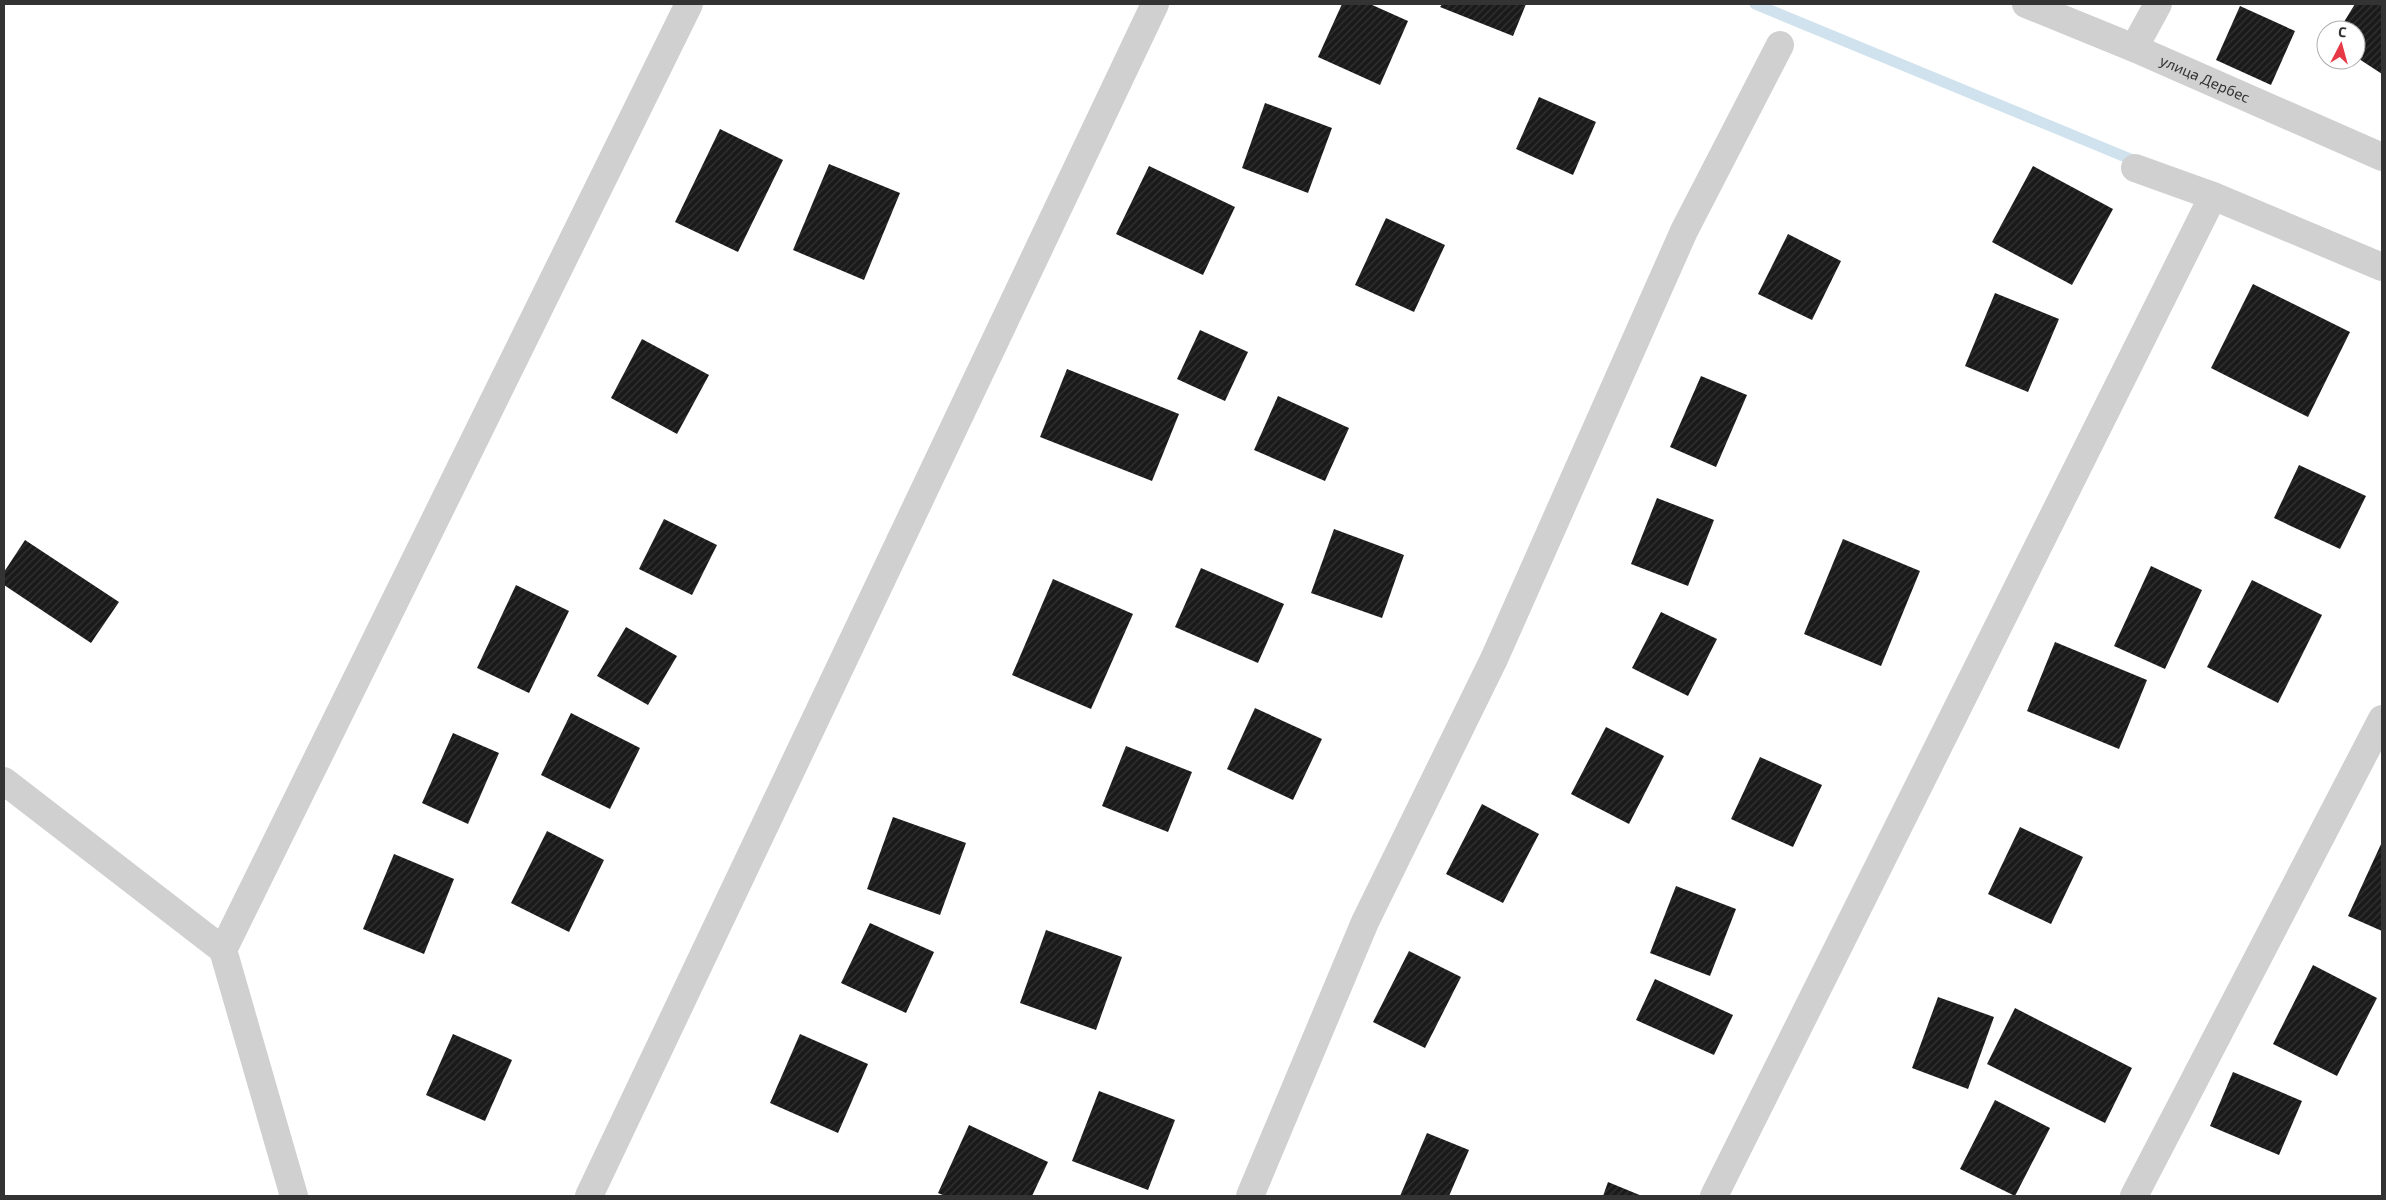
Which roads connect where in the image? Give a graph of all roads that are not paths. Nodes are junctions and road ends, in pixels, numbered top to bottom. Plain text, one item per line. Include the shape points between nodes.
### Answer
1 (689, 4) edge
2 (1155, 4) edge
3 (2026, 4) edge
4 (2158, 4) edge
5 (1780, 45) dead end
6 (2134, 48) junction
7 (2382, 157) edge
8 (2135, 168) dead end
9 (2212, 196) junction
10 (2382, 267) edge
11 (2382, 719) edge
12 (4, 781) edge
13 (223, 950) junction
14 (294, 1196) edge
15 (589, 1196) edge
16 (1250, 1196) edge
17 (1714, 1196) edge
18 (2134, 1196) edge

1 - 13 street
2 - 15 street
3 - 6 street, улица Дербес
4 - 6 street
5 - 16 street via 1684,231 1494,659 1365,922
6 - 7 street, улица Дербес
8 - 9 street
9 - 10 street
9 - 17 street
11 - 18 street
12 - 13 street
13 - 14 street

